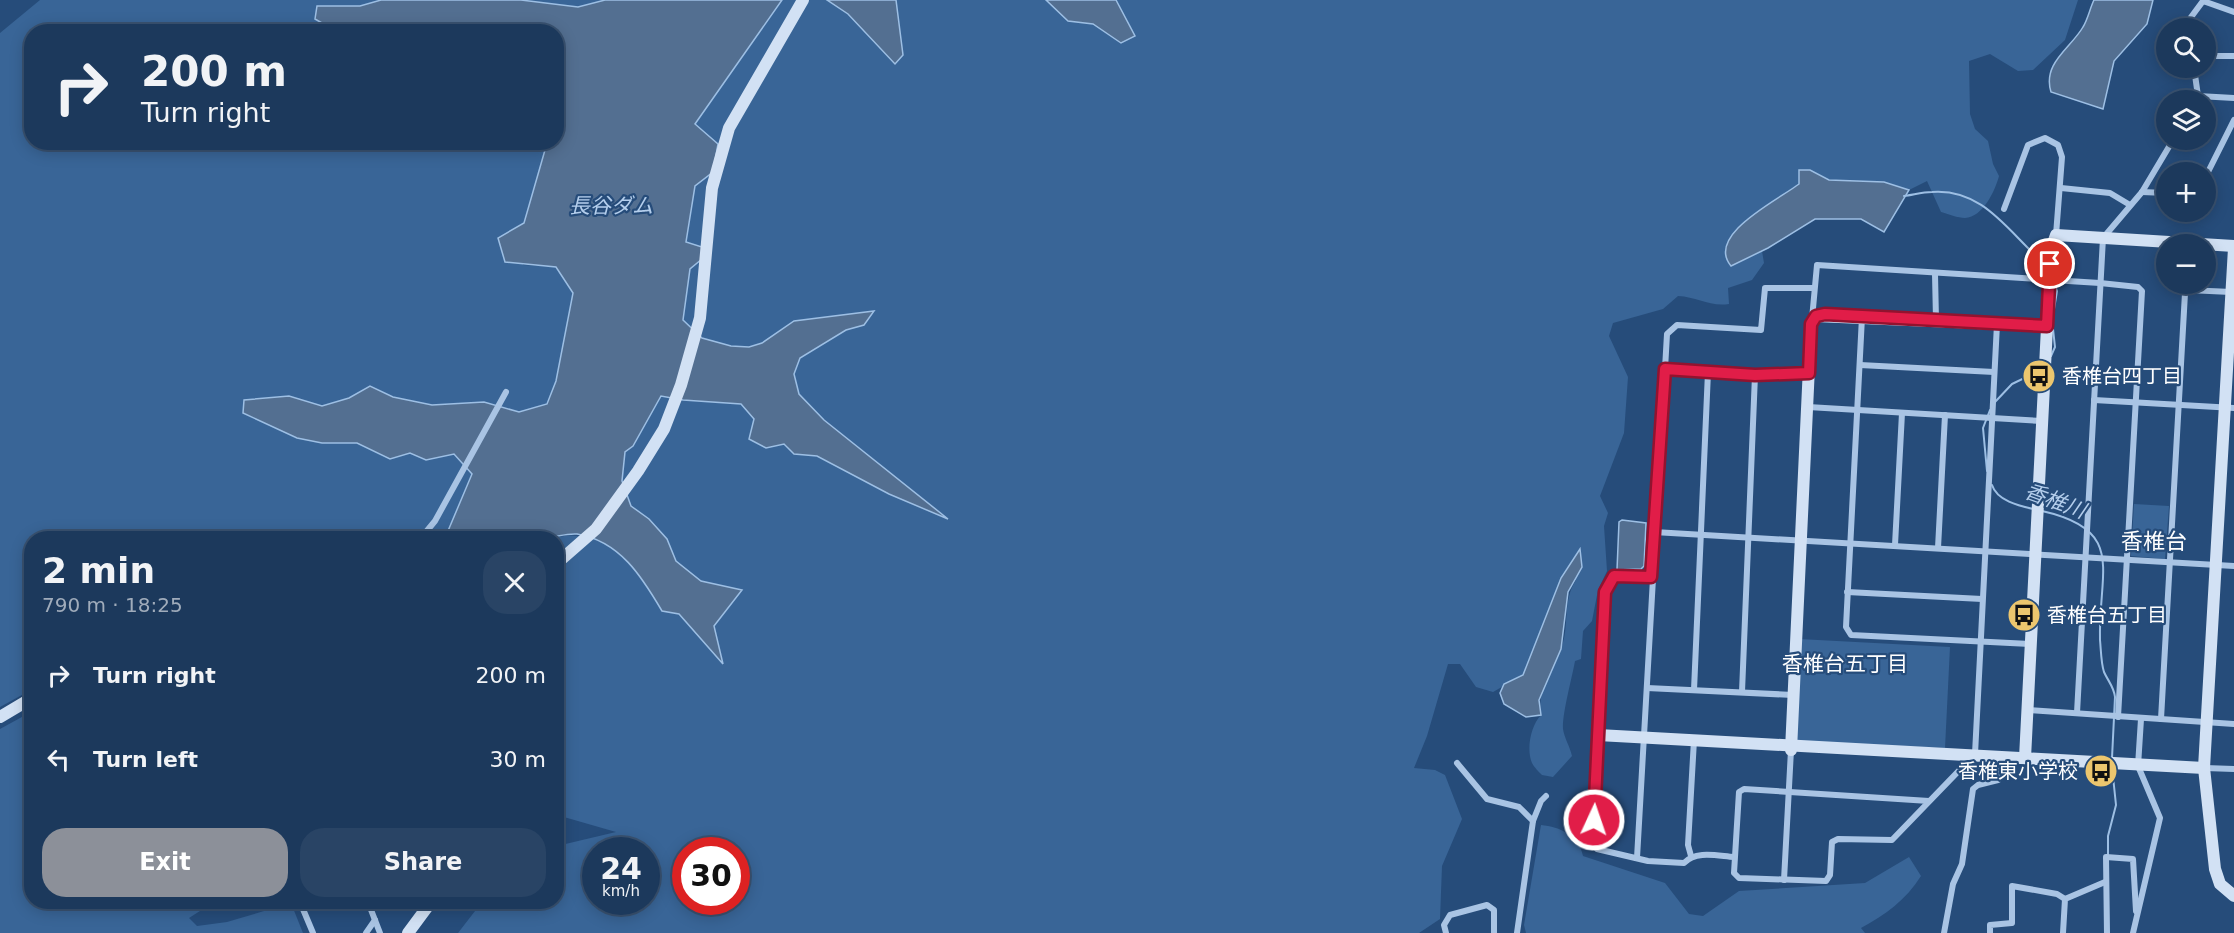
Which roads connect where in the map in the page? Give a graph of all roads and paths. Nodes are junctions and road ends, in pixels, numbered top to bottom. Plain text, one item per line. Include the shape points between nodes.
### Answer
1 (801, 5) edge
2 (2234, 12) edge
3 (2190, 18) edge
4 (2216, 56) edge
5 (2234, 56) edge
6 (2216, 98) edge
7 (2234, 98) edge
8 (2234, 120) edge
9 (2167, 150) edge
10 (2213, 162) edge
11 (2061, 188) junction
12 (2142, 192) junction
13 (2156, 193) edge
14 (2130, 205) junction
15 (2004, 209) dead end
16 (2056, 235) junction
17 (2103, 238) junction
18 (2234, 247) edge
19 (1935, 274) junction
20 (2049, 279) junction
21 (2100, 283) junction
22 (1813, 288) junction
23 (2232, 292) junction
24 (1862, 316) junction
25 (1936, 320) junction
26 (1811, 324) junction
27 (1997, 324) junction
28 (2047, 326) junction
29 (1860, 365) junction
30 (1665, 369) junction
31 (1708, 372) junction
32 (1995, 372) junction
33 (1809, 373) junction
34 (1755, 375) junction
35 (506, 395) dead end
36 (2094, 400) junction
37 (2137, 402) junction
38 (2178, 405) junction
39 (1808, 407) junction
40 (2230, 408) edge
41 (1856, 410) junction
42 (1902, 413) junction
43 (1945, 415) junction
44 (1993, 417) junction
45 (2042, 422) junction
46 (427, 531) edge
47 (1654, 532) junction
48 (1701, 534) junction
49 (1749, 537) junction
50 (1801, 540) junction
51 (1849, 543) junction
52 (1895, 545) junction
53 (1938, 548) junction
54 (1984, 551) junction
55 (2036, 554) junction
56 (2086, 556) junction
57 (564, 557) edge
58 (2128, 560) junction
59 (2169, 563) junction
60 (2216, 566) junction
61 (2234, 566) edge
62 (1651, 577) junction
63 (1847, 592) junction
64 (1982, 599) junction
65 (1980, 642) junction
66 (2031, 644) junction
67 (1647, 688) junction
68 (1694, 690) junction
69 (1742, 692) junction
70 (1793, 695) junction
71 (24, 703) edge
72 (2027, 711) junction
73 (2077, 713) junction
74 (0, 717) edge
75 (2118, 717) junction
76 (2141, 719) junction
77 (2161, 719) junction
78 (2208, 723) junction
79 (2234, 724) edge
80 (1598, 735) junction
81 (1644, 737) junction
82 (1694, 739) junction
83 (1791, 747) junction
84 (1975, 754) junction
85 (2001, 756) junction
86 (2025, 758) junction
87 (1457, 763) dead end
88 (2138, 766) junction
89 (2204, 768) junction
90 (2234, 769) edge
91 (1788, 792) junction
92 (1546, 796) dead end
93 (1929, 801) junction
94 (1533, 821) junction
95 (1691, 856) junction
96 (1734, 857) junction
97 (1637, 858) junction
98 (1784, 880) junction
99 (2105, 882) junction
100 (2234, 896) edge
101 (2065, 899) junction
102 (303, 909) edge
103 (371, 909) edge
104 (426, 909) edge
105 (375, 920) junction
106 (2136, 920) junction
107 (313, 933) edge
108 (366, 933) edge
109 (380, 933) edge
110 (408, 933) edge
111 (1446, 933) edge
112 (1494, 933) edge
113 (1517, 933) edge
114 (1944, 933) edge
115 (1990, 933) edge
116 (2063, 933) edge
117 (2106, 933) edge
118 (2133, 933) edge

1 - 57 street via 742,100 719,158 712,188 700,318 664,429 596,529
2 - 3 street via 2203,1
4 - 5 street
6 - 7 street
8 - 10 street
9 - 12 street
11 - 14 street via 2110,193
11 - 15 street via 2062,158 2058,145 2044,138 2028,145
11 - 16 street
12 - 13 street
12 - 14 street
14 - 17 street
16 - 17 street
16 - 20 street
17 - 18 street
17 - 21 street
18 - 23 street
19 - 20 street
19 - 22 street via 1817,265
19 - 25 street
20 - 21 street
20 - 28 street
21 - 36 street
21 - 37 street via 2139,287 2142,291
22 - 26 street
22 - 30 street via 1765,288 1761,330 1677,325 1666,334
23 - 38 street via 2185,293
23 - 40 street
24 - 25 street
24 - 26 street via 1825,314 1816,316
24 - 29 street
25 - 27 street
26 - 33 street
27 - 28 street
27 - 32 street
28 - 45 street
29 - 32 street
29 - 41 street
30 - 31 street
30 - 47 street
31 - 34 street
31 - 48 street
32 - 44 street
33 - 34 street
33 - 39 street
34 - 49 street
35 - 46 street
36 - 37 street
36 - 56 street
37 - 38 street
37 - 58 street
38 - 40 street
38 - 59 street
39 - 41 street
39 - 50 street
40 - 60 street
41 - 42 street
41 - 51 street
42 - 43 street
42 - 52 street
43 - 44 street
43 - 53 street
44 - 45 street
44 - 54 street
45 - 55 street
47 - 48 street
47 - 62 street
48 - 49 street
48 - 68 street
49 - 50 street
49 - 69 street
50 - 51 street
50 - 70 street
51 - 52 street
51 - 63 street
52 - 53 street
53 - 54 street
54 - 55 street
54 - 64 street
55 - 56 street
55 - 66 street
56 - 58 street
56 - 73 street
58 - 59 street
58 - 75 street
59 - 60 street
59 - 77 street
60 - 61 street
60 - 78 street
62 - 67 street
62 - 80 street via 1614,576 1605,592
63 - 64 street
63 - 65 street via 1846,627 1851,635
64 - 65 street
65 - 66 street
65 - 84 street
66 - 72 street
67 - 68 street
67 - 81 street
68 - 69 street
69 - 70 street
70 - 83 street
71 - 74 street
72 - 73 street
72 - 86 street
73 - 75 street
75 - 76 street
76 - 77 street
76 - 88 street
77 - 78 street
78 - 79 street
78 - 89 street
80 - 81 street
80 - 97 street via 1593,843 1597,849
81 - 82 street
81 - 97 street
82 - 83 street
82 - 95 street via 1688,845
83 - 84 street
83 - 91 street
84 - 85 street
84 - 93 street
85 - 86 street
85 - 114 street via 1998,780 1973,789 1962,864 1953,884
86 - 88 street
87 - 94 street via 1487,798 1519,807
88 - 89 street
88 - 106 street via 2160,818
89 - 90 street
89 - 100 street via 2215,869 2220,884
91 - 93 street
91 - 96 street via 1738,792
91 - 98 street
92 - 94 street via 1540,801
93 - 98 street via 1892,840 1832,842 1830,875 1826,881
94 - 113 street
95 - 96 street
95 - 97 street via 1684,863
96 - 98 street via 1734,873 1739,878
99 - 101 street
99 - 106 street via 2106,857 2133,859
99 - 117 street
101 - 115 street via 2012,886 2012,923 1990,925
101 - 116 street
102 - 107 street
103 - 105 street
104 - 110 street
105 - 108 street
105 - 109 street
106 - 118 street
111 - 112 street via 1444,925 1450,915 1487,905 1494,909

